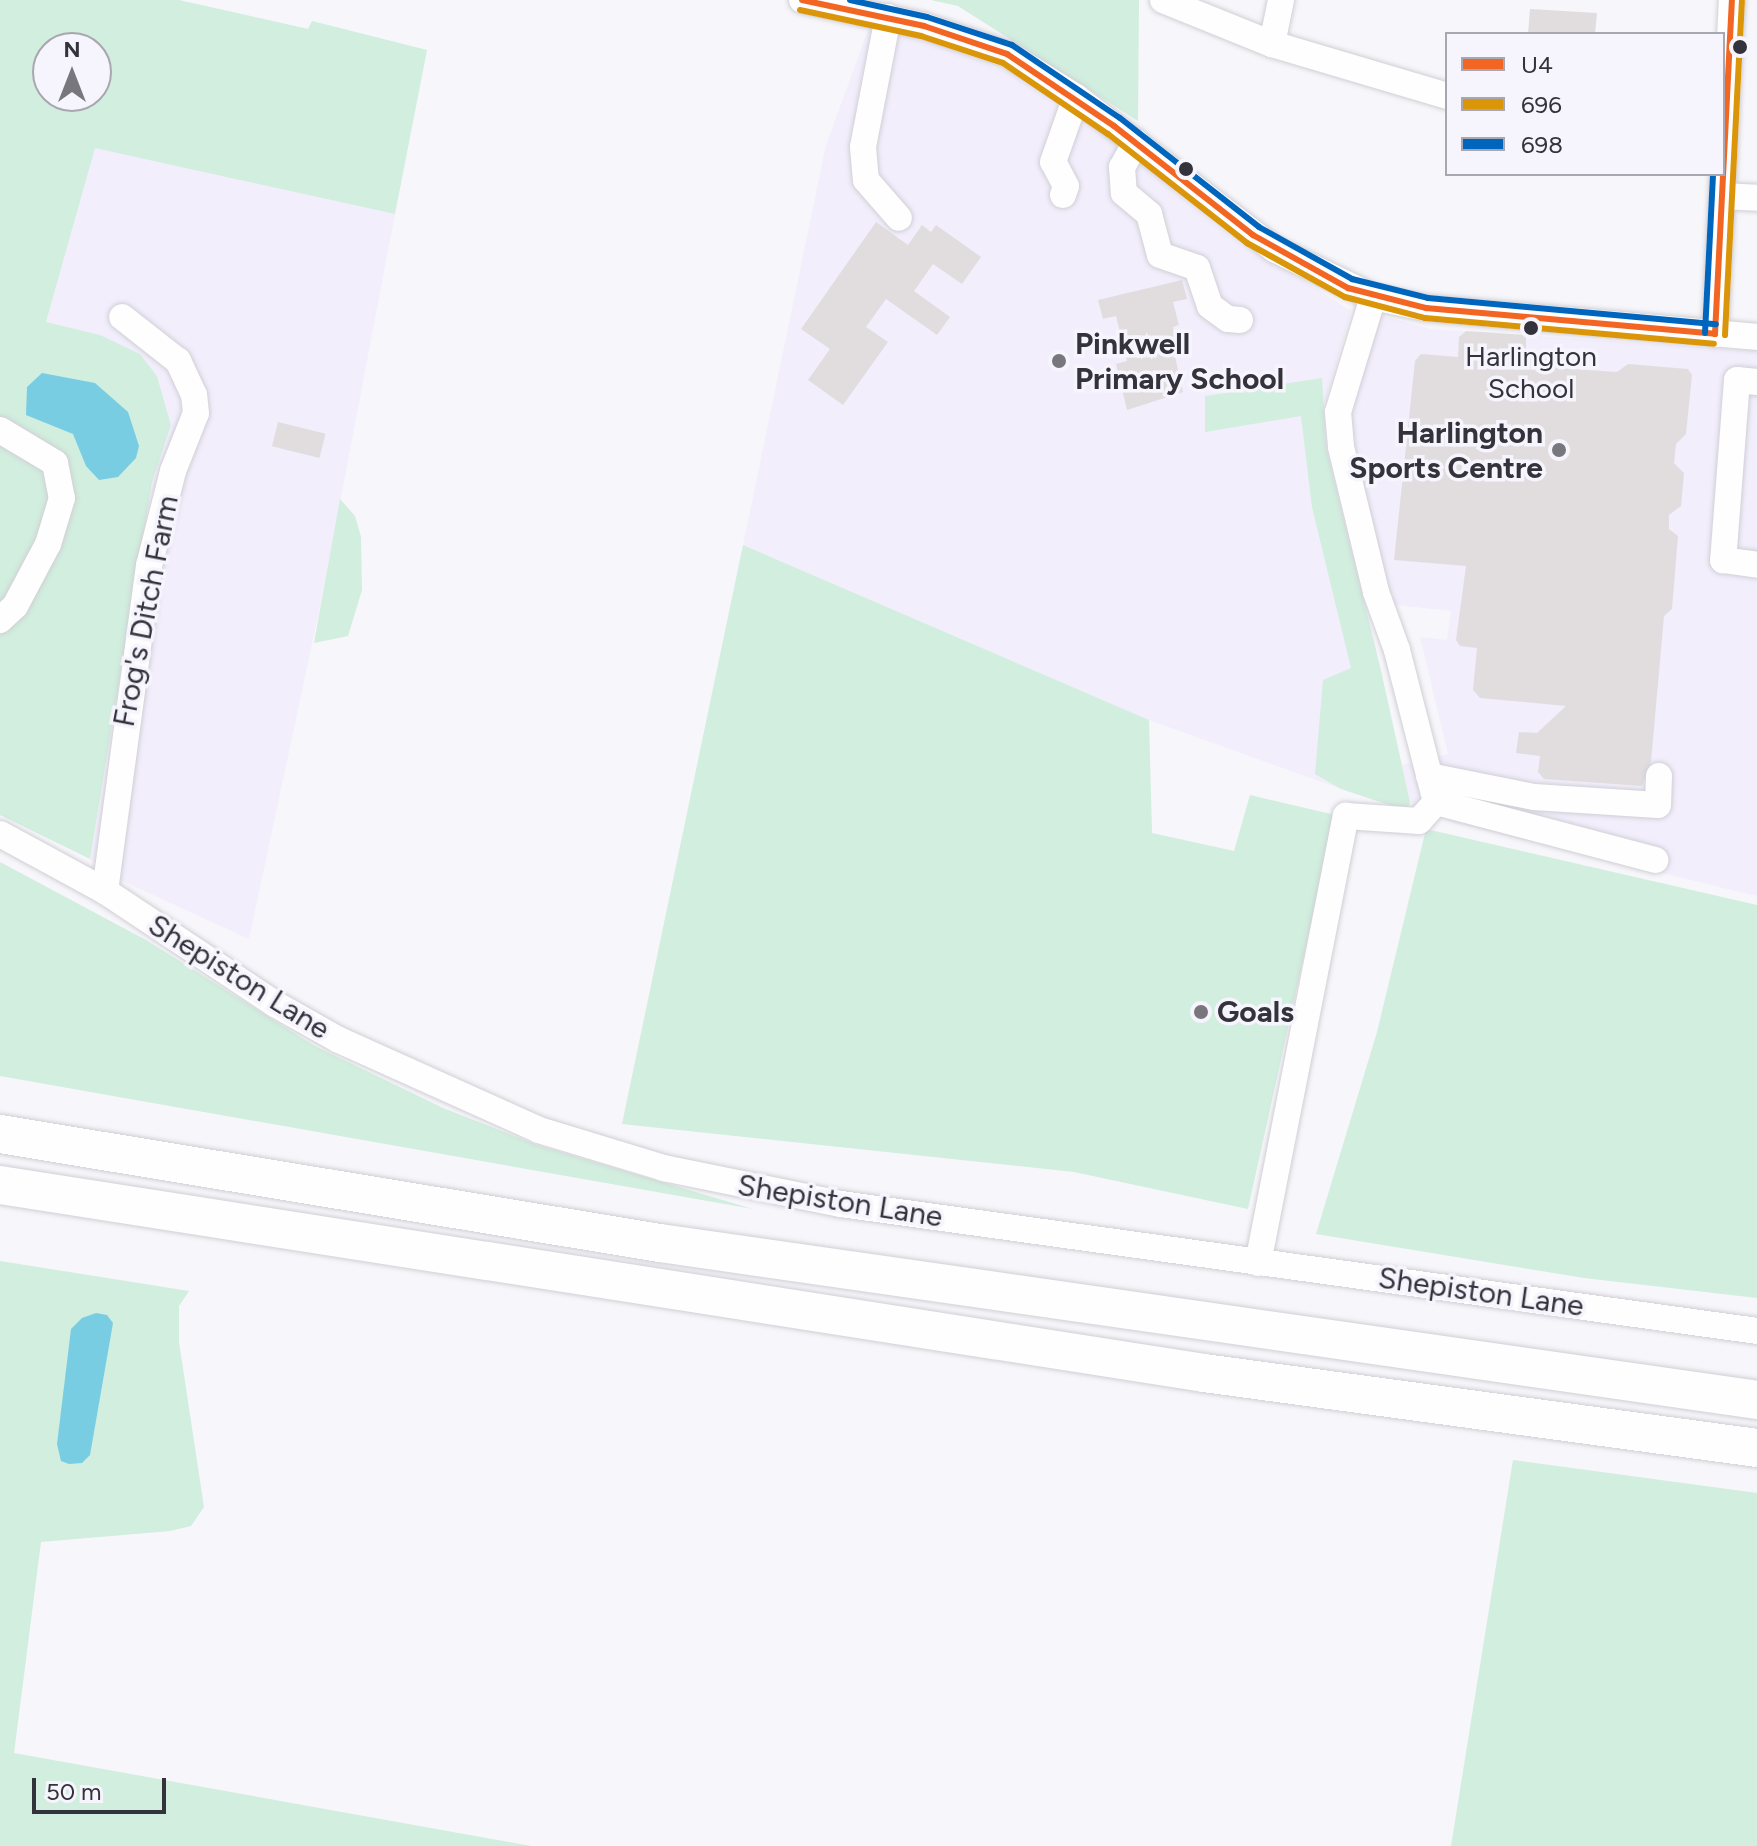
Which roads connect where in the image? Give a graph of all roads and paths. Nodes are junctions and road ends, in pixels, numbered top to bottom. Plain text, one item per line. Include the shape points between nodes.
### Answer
1 (802, 0) edge
2 (1163, 0) edge
3 (1281, 0) edge
4 (1732, 0) edge
5 (888, 17) junction
6 (1272, 44) junction
7 (1445, 95) edge
8 (1076, 97) junction
9 (1725, 104) edge
10 (1136, 142) junction
11 (1723, 176) edge
12 (1063, 195) dead end
13 (1722, 196) junction
14 (1757, 198) edge
15 (899, 218) dead end
16 (1373, 297) junction
17 (122, 317) dead end
18 (1240, 320) dead end
19 (1715, 334) junction
20 (1757, 337) edge
21 (1757, 382) edge
22 (0, 430) edge
23 (1757, 565) edge
24 (0, 620) edge
25 (1659, 776) dead end
26 (1433, 789) junction
27 (0, 834) edge
28 (1655, 860) dead end
29 (105, 891) junction
30 (0, 1116) edge
31 (0, 1134) edge
32 (129, 1157) junction
33 (0, 1185) edge
34 (1258, 1263) junction
35 (1757, 1331) edge
36 (1757, 1400) edge
37 (1757, 1448) edge

1 - 5 street
2 - 6 street
3 - 6 street
4 - 9 street
5 - 8 street via 1007,54
5 - 15 street via 863,147 866,180
6 - 7 street
8 - 10 street
8 - 12 street via 1053,162 1066,186
10 - 16 street via 1274,249
10 - 18 street via 1122,167 1124,193 1149,214 1160,255 1197,268 1210,306 1228,319
11 - 13 street
13 - 14 street
13 - 19 street
16 - 19 street via 1426,308
16 - 26 street via 1338,412 1341,447
17 - 29 street, Frog's Ditch Farm via 178,361 196,413 173,471 149,566 125,779
19 - 20 street
21 - 23 street via 1737,380 1723,560
22 - 24 street via 55,463 62,498 48,544 15,606
25 - 26 street via 1658,805
26 - 28 street
26 - 34 street via 1419,821 1346,816
27 - 29 street, Shepiston Lane
29 - 34 street, Shepiston Lane via 275,1004 339,1040 490,1110 577,1143 758,1190
30 - 32 highway
31 - 32 highway
32 - 36 highway via 1111,1311
33 - 37 highway via 1204,1373
34 - 35 street, Shepiston Lane

